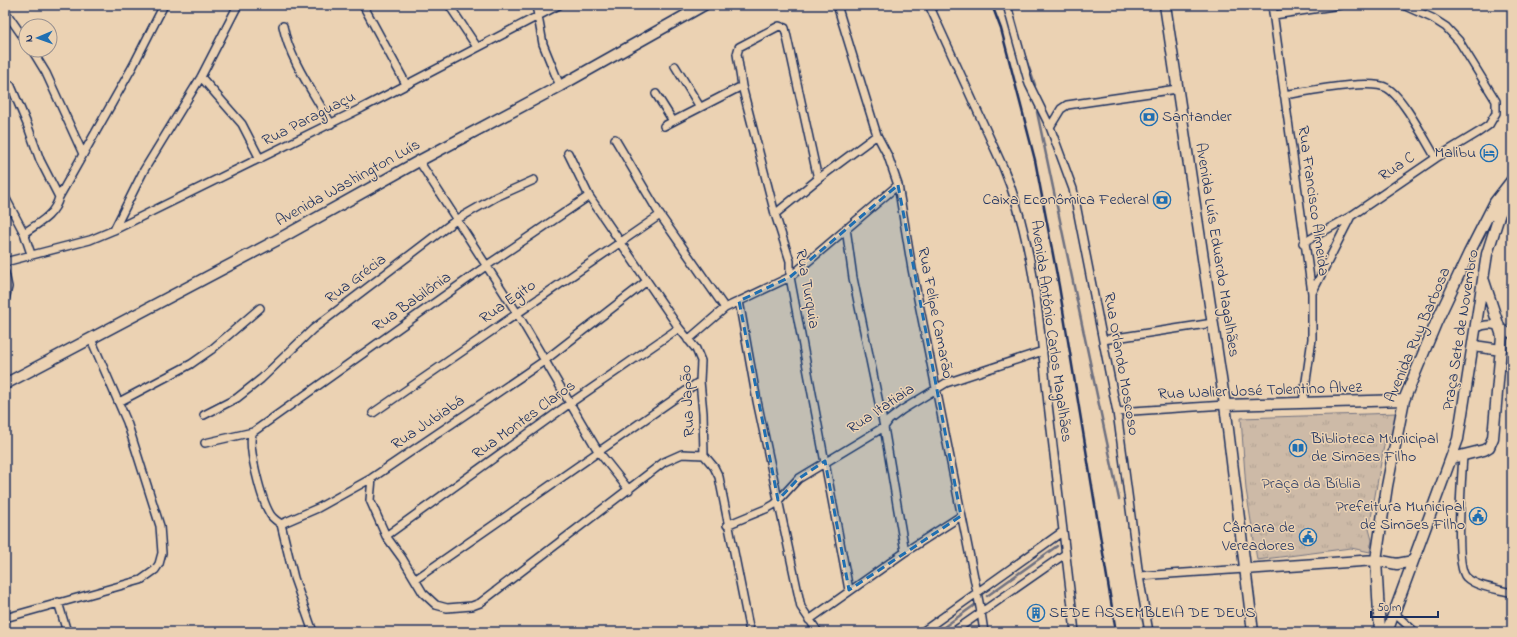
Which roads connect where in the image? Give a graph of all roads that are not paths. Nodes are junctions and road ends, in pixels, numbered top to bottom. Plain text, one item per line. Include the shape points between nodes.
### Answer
1 (164, 5) edge
2 (238, 5) edge
3 (363, 5) edge
4 (449, 5) edge
5 (536, 5) edge
6 (559, 5) edge
7 (704, 5) edge
8 (837, 5) edge
9 (929, 5) edge
10 (1007, 5) edge
11 (1165, 5) edge
12 (1272, 5) edge
13 (1340, 5) edge
14 (1403, 5) edge
15 (5, 10) edge
16 (1274, 15) junction
17 (538, 17) junction
18 (283, 26) dead end
19 (18, 29) edge
20 (477, 47) junction
21 (37, 58) edge
22 (675, 66) dead end
23 (201, 78) junction
24 (406, 84) junction
25 (11, 86) dead end
26 (560, 86) junction
27 (742, 86) junction
28 (1176, 89) junction
29 (656, 94) dead end
30 (1284, 95) junction
31 (700, 107) junction
32 (673, 121) junction
33 (331, 124) junction
34 (664, 126) dead end
35 (1050, 127) junction
36 (877, 135) junction
37 (615, 139) dead end
38 (568, 153) dead end
39 (83, 154) junction
40 (1436, 158) junction
41 (260, 159) junction
42 (419, 161) junction
43 (818, 179) junction
44 (534, 180) dead end
45 (1512, 180) edge
46 (898, 185) junction
47 (1512, 194) edge
48 (589, 196) junction
49 (5, 197) edge
50 (59, 197) junction
51 (1500, 213) junction
52 (775, 214) junction
53 (660, 215) junction
54 (1351, 216) junction
55 (456, 220) junction
56 (1485, 222) junction
57 (846, 228) junction
58 (114, 230) junction
59 (24, 233) junction
60 (621, 242) junction
61 (1303, 243) junction
62 (31, 254) junction
63 (5, 262) edge
64 (486, 266) junction
65 (5, 273) edge
66 (790, 277) junction
67 (1483, 279) junction
68 (647, 281) junction
69 (1312, 293) junction
70 (5, 300) edge
71 (739, 301) junction
72 (260, 308) dead end
73 (725, 308) junction
74 (517, 313) junction
75 (1213, 323) junction
76 (1500, 327) junction
77 (679, 328) junction
78 (1477, 328) junction
79 (1512, 336) edge
80 (91, 339) junction
81 (688, 340) junction
82 (1104, 340) junction
83 (1474, 346) junction
84 (1501, 350) junction
85 (1043, 351) junction
86 (544, 361) junction
87 (700, 381) junction
88 (5, 384) edge
89 (936, 389) junction
90 (1404, 400) junction
91 (118, 402) junction
92 (1303, 402) junction
93 (569, 404) junction
94 (1225, 406) junction
95 (1118, 412) junction
96 (373, 414) dead end
97 (204, 415) dead end
98 (884, 427) junction
99 (253, 432) junction
100 (205, 443) dead end
101 (598, 451) junction
102 (704, 454) junction
103 (1463, 455) junction
104 (1452, 458) junction
105 (825, 461) junction
106 (372, 478) junction
107 (629, 490) junction
108 (778, 500) junction
109 (961, 516) junction
110 (281, 524) junction
111 (727, 525) junction
112 (1062, 532) junction
113 (386, 536) junction
114 (905, 552) junction
115 (1065, 554) junction
116 (1376, 560) junction
117 (1414, 561) junction
118 (1245, 569) junction
119 (1138, 576) junction
120 (416, 579) junction
121 (849, 590) junction
122 (977, 593) junction
123 (1512, 593) edge
124 (58, 602) junction
125 (981, 612) junction
126 (1394, 613) junction
127 (5, 618) edge
128 (809, 620) junction
129 (67, 632) edge
130 (313, 632) edge
131 (750, 632) edge
132 (818, 632) edge
133 (922, 632) edge
134 (952, 632) edge
135 (984, 632) edge
136 (1075, 632) edge
137 (1149, 632) edge
138 (1253, 632) edge
139 (1380, 632) edge
140 (1387, 632) edge
141 (1415, 632) edge

1 - 39 street
2 - 23 street
3 - 24 street
4 - 20 street
5 - 17 street
6 - 17 street, Rua Paraguaçu
7 - 26 main road, Avenida Washington Luís
8 - 36 street, Rua Felipe Camarão
9 - 85 street, Avenida Antônio Carlos Magalhães via 1013,190 1030,261
10 - 35 street, Rua Orlando Moscoso via 1029,84
11 - 28 main road, Avenida Luís Eduardo Magalhães
12 - 16 street, Rua Francisco Almeida
13 - 16 street
14 - 40 street, Rua C via 1432,18 1454,36 1496,101 1496,113 1489,125
15 - 19 street
16 - 30 street, Rua Francisco Almeida
17 - 20 street, Rua Paraguaçu
17 - 26 street via 543,44
18 - 33 street via 292,55
20 - 24 street, Rua Paraguaçu
21 - 39 street
22 - 31 street
23 - 41 street via 242,124
23 - 58 street via 144,170
24 - 33 street, Rua Paraguaçu
25 - 50 street via 40,160
26 - 42 main road, Avenida Washington Luís
27 - 31 street
27 - 43 street, Rua Turquia via 738,49 781,25 785,28
27 - 52 street, Rua Turquia
28 - 35 street via 1067,106 1061,109
28 - 75 main road, Avenida Luís Eduardo Magalhães
29 - 32 street
30 - 40 street via 1367,83 1386,87 1400,100
30 - 61 street, Rua Francisco Almeida
31 - 32 street
32 - 34 street
33 - 41 street, Rua Paraguaçu
35 - 82 street, Rua Orlando Moscoso via 1073,189
36 - 43 street
36 - 46 street, Rua Felipe Camarão via 888,156
37 - 53 street
38 - 48 street, Rua Japão
39 - 50 street
40 - 54 street, Rua C
41 - 58 street, Rua Paraguaçu
42 - 55 street
42 - 80 main road, Avenida Washington Luís
43 - 52 street
44 - 55 street, Rua Grécia via 496,197
45 - 56 main road, Avenida Ruy Barbosa via 1495,202
46 - 57 street
46 - 89 street, Rua Felipe Camarão
47 - 51 main road, Praça Sete de Novembro
48 - 60 street, Rua Japão
48 - 64 street, Rua Babilônia
49 - 59 street
50 - 59 street via 57,207
51 - 56 main road, Praça Sete de Novembro
51 - 67 main road, Praça Sete de Novembro via 1487,254
52 - 66 street, Rua Turquia via 790,261
53 - 60 street, Rua Egito
53 - 73 street
54 - 61 street, Rua C
54 - 69 street
55 - 64 street
55 - 97 street, Rua Grécia via 313,329 261,379 237,398
56 - 90 main road, Avenida Ruy Barbosa via 1436,323
57 - 66 street
57 - 98 street via 853,278
58 - 62 street, Rua Paraguaçu via 66,247
59 - 62 street
60 - 68 street, Rua Japão
60 - 74 street, Rua Egito
61 - 69 street, Rua Francisco Almeida
62 - 63 street, Rua Paraguaçu
64 - 74 street
64 - 99 street, Rua Babilônia
65 - 70 street via 8,287
66 - 71 street
66 - 105 street, Rua Turquia
67 - 76 main road
67 - 78 main road, Praça Sete de Novembro
68 - 77 street, Rua Japão
68 - 86 street, Rua Jubiabá
69 - 92 street, Rua Francisco Almeida via 1312,338
71 - 73 street
71 - 108 street
72 - 91 street via 191,364
73 - 81 street
74 - 86 street
74 - 96 street, Rua Egito
75 - 82 street
75 - 94 main road, Avenida Luís Eduardo Magalhães
76 - 78 street via 1489,324
76 - 79 street
76 - 84 main road
77 - 81 street, Rua Japão
77 - 93 street, Rua Montes Claros
78 - 83 main road, Praça Sete de Novembro
80 - 88 main road, Avenida Washington Luís
80 - 91 street
81 - 87 street, Rua Japão via 696,349 701,361
82 - 95 street, Rua Orlando Moscoso
83 - 84 main road
83 - 104 main road, Praça Sete de Novembro via 1458,439
84 - 103 main road via 1492,442 1484,450
85 - 89 street, Rua Itatiaia via 963,376
85 - 112 street, Avenida Antônio Carlos Magalhães
86 - 93 street
86 - 106 street, Rua Jubiabá
87 - 101 street
87 - 102 street, Rua Japão
89 - 98 street, Rua Itatiaia via 902,410
89 - 109 street, Rua Felipe Camarão
90 - 92 main road, Rua Walier José Tolentino Alvez
90 - 116 main road, Avenida Ruy Barbosa via 1389,472
91 - 124 street via 127,422 160,526 162,553 159,564 141,580
92 - 94 main road, Rua Walier José Tolentino Alvez
93 - 101 street
93 - 113 street, Rua Montes Claros
94 - 95 street, Rua Walier José Tolentino Alvez
94 - 118 main road, Avenida Luís Eduardo Magalhães
95 - 119 street, Rua Orlando Moscoso
98 - 105 street, Rua Itatiaia
98 - 114 street
99 - 100 street
99 - 110 street via 251,446 261,493 270,514
101 - 107 street
101 - 120 street
102 - 107 street via 674,456
102 - 111 street, Rua Japão via 719,477
103 - 104 main road
103 - 123 street via 1460,551 1462,571 1473,581
104 - 117 main road, Praça Sete de Novembro
105 - 108 street, Rua Itatiaia via 798,479
105 - 121 street, Rua Turquia
106 - 110 street, Rua Jubiabá via 318,508
106 - 113 street via 370,500
107 - 120 street via 472,606 447,608 436,604 423,593
108 - 111 street, Rua Itatiaia via 768,508
108 - 128 street via 801,607
109 - 114 street
109 - 122 street, Rua Felipe Camarão
110 - 130 street via 294,578
111 - 131 street, Rua Japão
112 - 115 street, Avenida Antônio Carlos Magalhães
112 - 122 street
113 - 120 street
114 - 121 street
115 - 125 street
115 - 136 street, Avenida Antônio Carlos Magalhães
116 - 117 main road via 1397,564
116 - 118 main road
116 - 139 main road, Avenida Ruy Barbosa
117 - 126 main road, Praça Sete de Novembro
118 - 119 street
118 - 138 main road, Avenida Luís Eduardo Magalhães
119 - 137 street, Rua Orlando Moscoso
121 - 128 street
122 - 125 street, Rua Felipe Camarão
122 - 133 street
124 - 127 street
124 - 129 street
125 - 134 street
125 - 135 street, Rua Felipe Camarão
126 - 140 main road, Praça Sete de Novembro
126 - 141 street
128 - 132 street

